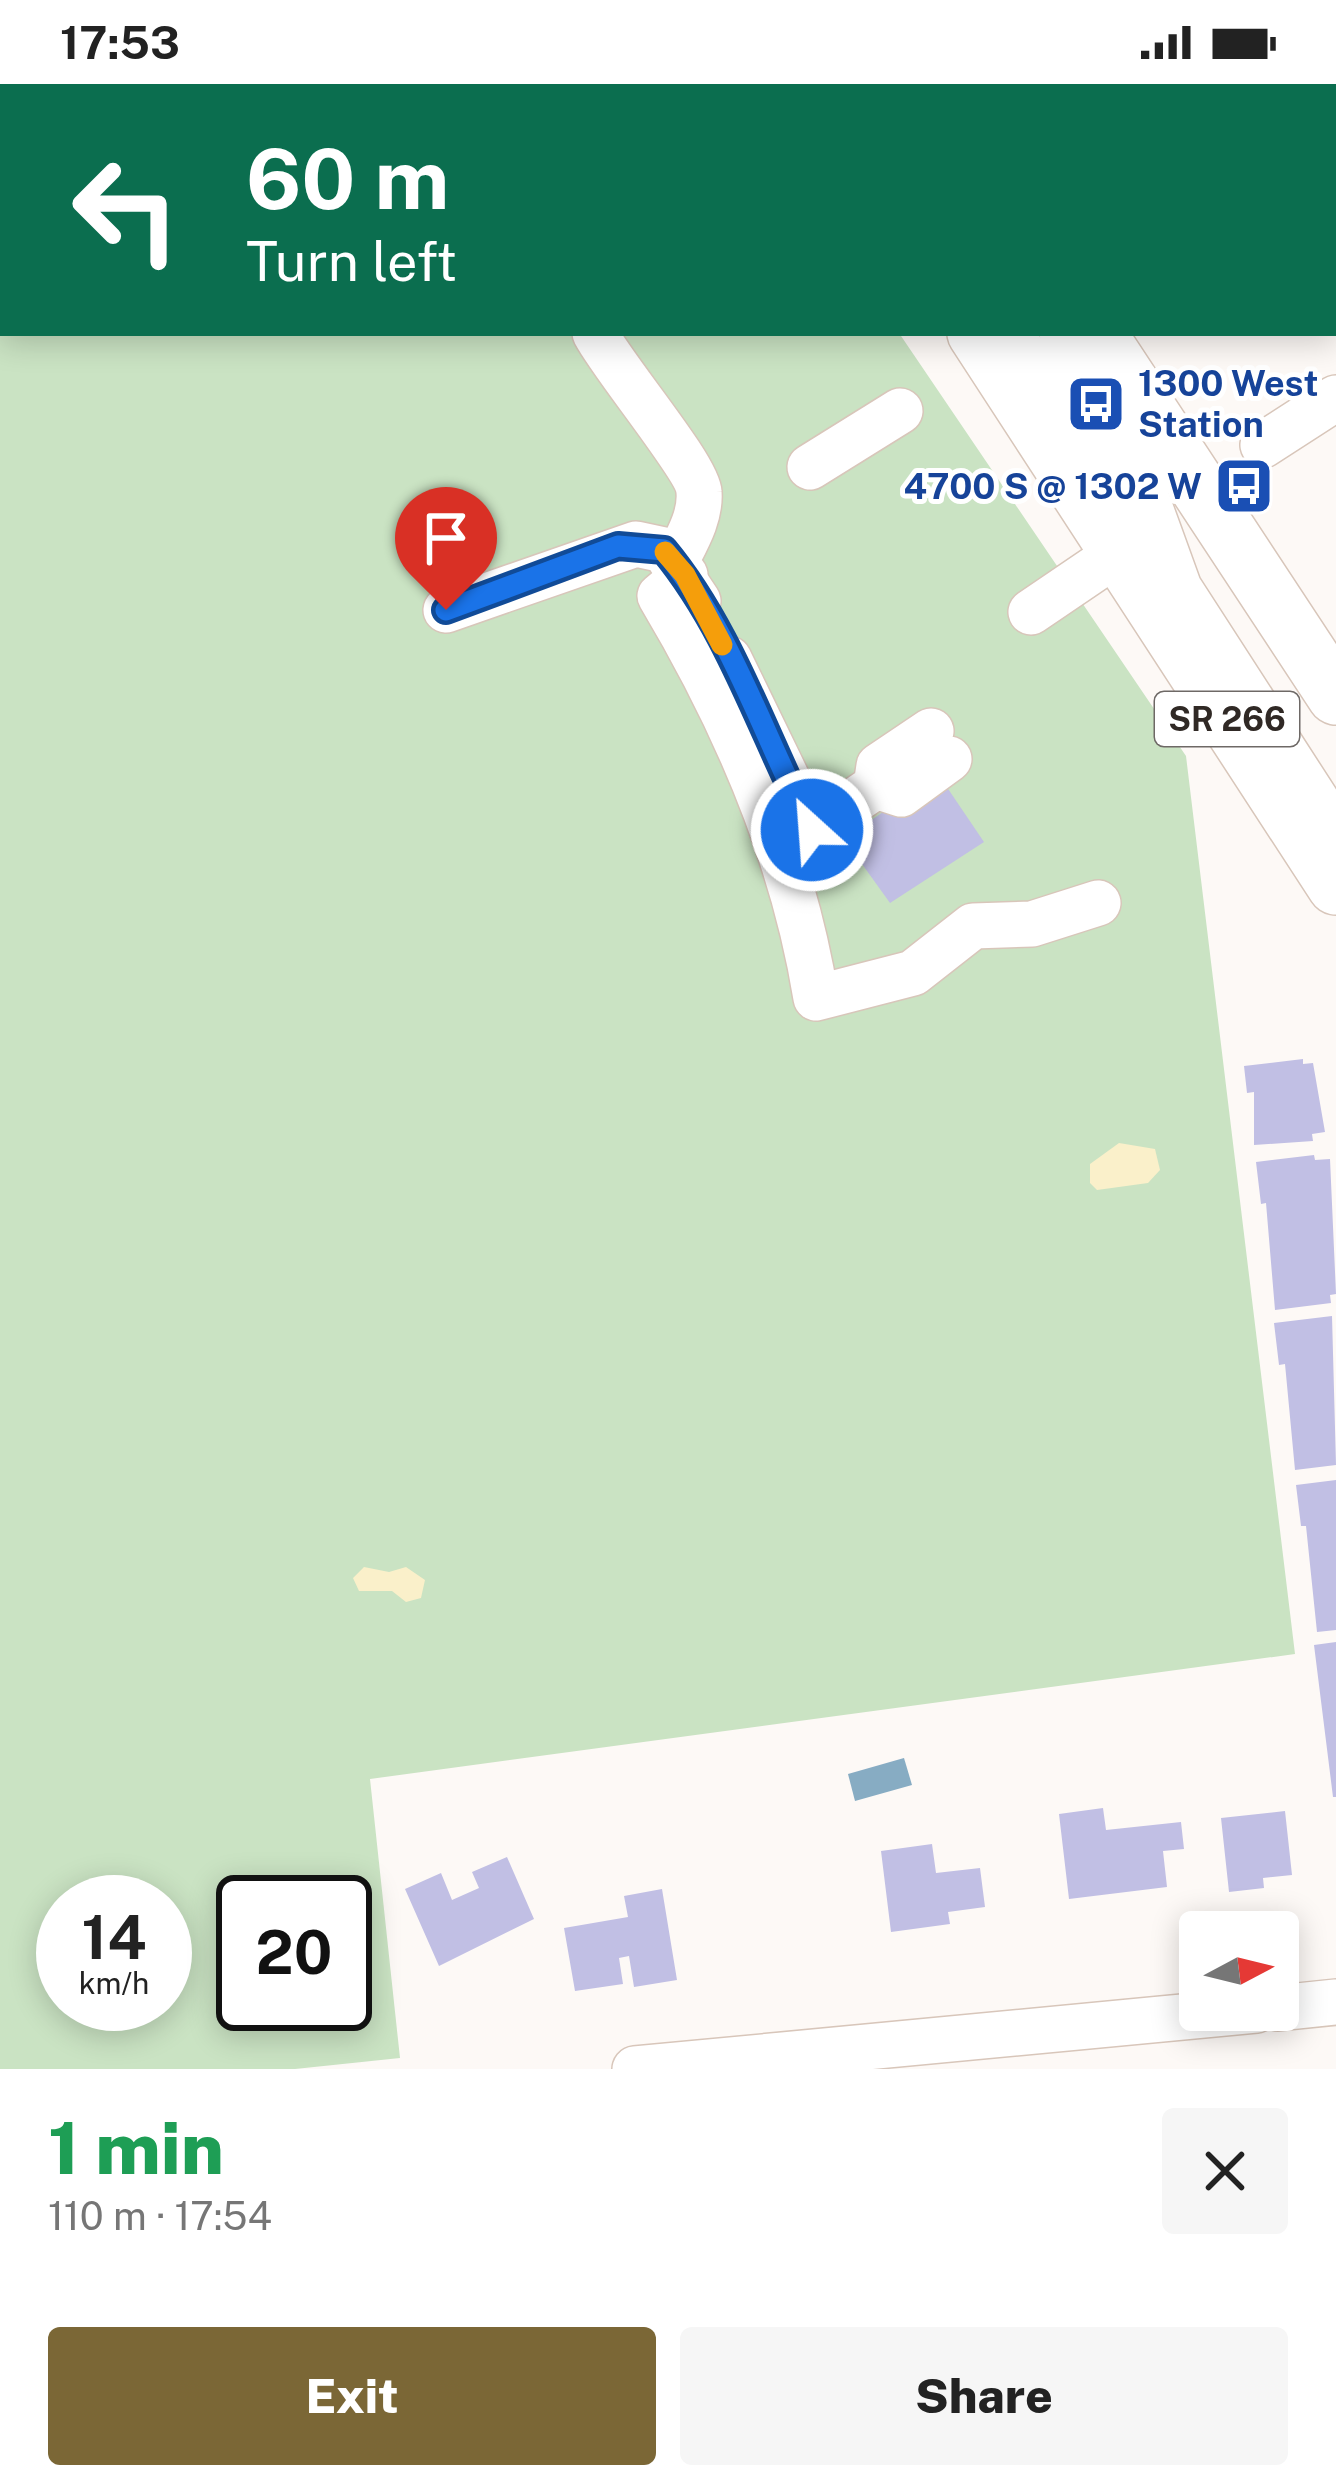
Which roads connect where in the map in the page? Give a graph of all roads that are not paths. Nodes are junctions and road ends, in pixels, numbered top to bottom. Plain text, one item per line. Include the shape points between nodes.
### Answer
1 (598, 336) edge
2 (978, 336) edge
3 (1012, 336) edge
4 (1064, 336) edge
5 (1098, 336) edge
6 (1336, 398) edge
7 (900, 410) dead end
8 (1263, 445) dead end
9 (810, 466) dead end
10 (1204, 494) junction
11 (1137, 539) junction
12 (680, 569) junction
13 (446, 610) dead end
14 (1031, 612) dead end
15 (1336, 696) edge
16 (940, 745) dead end
17 (1336, 783) edge
18 (1336, 831) edge
19 (1336, 886) edge
20 (1098, 903) dead end
21 (1336, 2002) edge
22 (1299, 2006) edge
23 (1179, 2021) edge
24 (950, 2055) edge
25 (753, 2063) edge
26 (634, 2069) edge

1 - 12 street via 697,475 700,497
2 - 11 main road, SR 266
3 - 11 street via 1097,461
4 - 11 street via 1127,444
5 - 10 main road, SR 266
6 - 8 street
7 - 9 street
10 - 11 street
10 - 15 main road, SR 266
11 - 14 street
11 - 17 street via 1209,590
11 - 18 street via 1190,606
11 - 19 main road, SR 266
12 - 13 street via 664,550 618,546
12 - 16 street via 812,830 876,786 901,794
12 - 20 street via 660,596 758,793 806,936 817,998 913,973 973,926 1032,924
21 - 22 street
23 - 24 street
24 - 25 street
25 - 26 street

